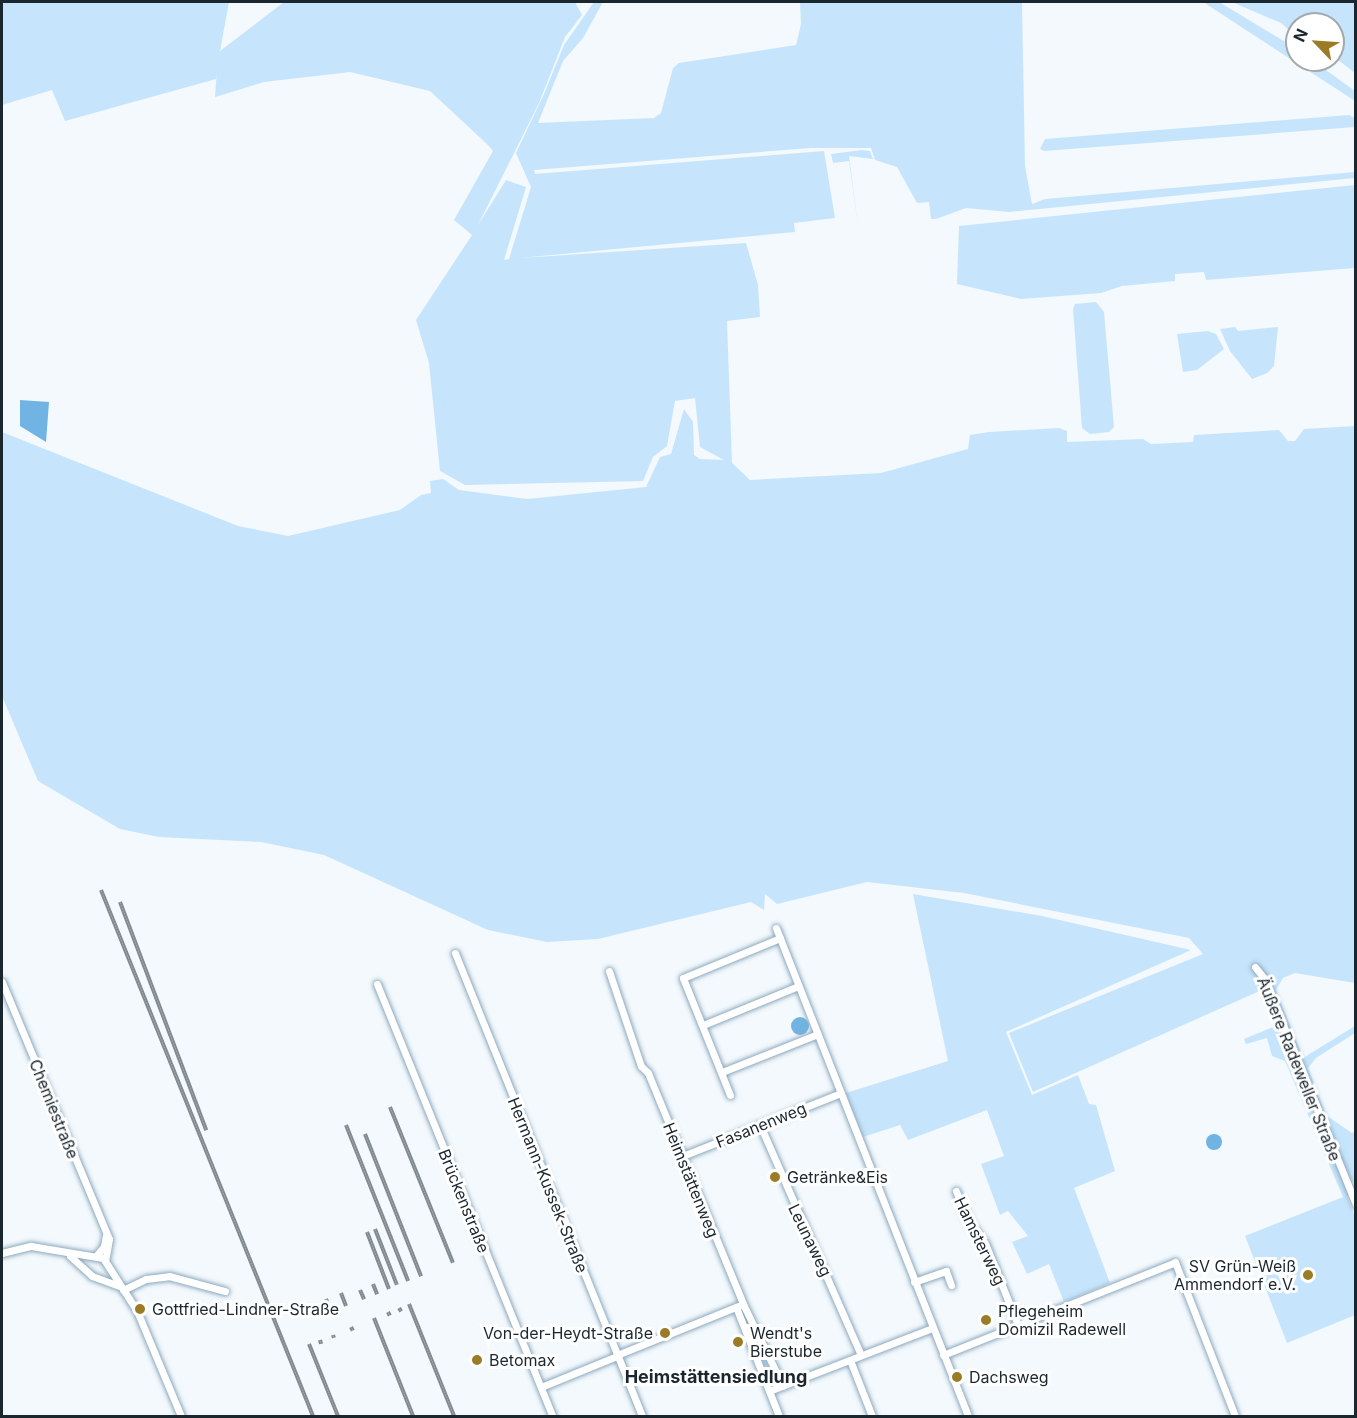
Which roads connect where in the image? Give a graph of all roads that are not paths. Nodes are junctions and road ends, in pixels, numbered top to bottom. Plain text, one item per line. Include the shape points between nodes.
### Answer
1 (776, 928) dead end
2 (780, 938) junction
3 (456, 952) dead end
4 (1255, 967) dead end
5 (609, 970) dead end
6 (2, 982) edge
7 (377, 984) dead end
8 (798, 986) junction
9 (702, 1025) junction
10 (818, 1034) junction
11 (722, 1072) junction
12 (841, 1093) junction
13 (730, 1095) dead end
14 (760, 1125) junction
15 (680, 1157) junction
16 (956, 1191) dead end
17 (1356, 1206) edge
18 (106, 1235) junction
19 (63, 1251) junction
20 (2, 1253) edge
21 (94, 1256) junction
22 (106, 1264) junction
23 (86, 1268) junction
24 (99, 1276) junction
25 (914, 1282) junction
26 (951, 1285) dead end
27 (121, 1288) junction
28 (225, 1291) dead end
29 (739, 1306) junction
30 (1018, 1325) junction
31 (932, 1328) junction
32 (861, 1355) junction
33 (943, 1355) junction
34 (617, 1356) junction
35 (850, 1360) junction
36 (783, 1386) junction
37 (541, 1387) junction
38 (769, 1391) junction
39 (181, 1416) edge
40 (552, 1416) edge
41 (642, 1416) edge
42 (779, 1416) edge
43 (872, 1416) edge
44 (968, 1416) edge
45 (1235, 1416) edge

1 - 2 street
2 - 8 street
2 - 9 street via 683,978
3 - 34 street, Hermann-Kussek-Straße
4 - 17 street, Äußere Radeweller Straße via 1264,978
5 - 15 street, Heimstättenweg via 641,1066 648,1073
6 - 18 street, Chemiestraße
7 - 37 street, Brückenstraße
8 - 9 street
8 - 10 street
9 - 11 street
10 - 11 street
10 - 12 street
11 - 13 street
12 - 14 street, Fasanenweg
12 - 25 street
14 - 15 street, Fasanenweg
14 - 32 street, Leunaweg
15 - 29 street, Heimstättenweg
16 - 30 street, Hamsterweg via 969,1222 985,1243
18 - 21 street
18 - 22 street, Chemiestraße via 110,1245
19 - 20 street via 31,1246
19 - 21 street
19 - 23 street
21 - 22 street
21 - 23 street
22 - 24 street
22 - 27 street
23 - 24 street via 92,1276
24 - 27 street
25 - 26 street via 946,1271
25 - 31 street
27 - 28 street via 169,1276
27 - 39 street via 137,1311
29 - 34 street
29 - 36 street, Heimstättenweg
29 - 38 street, Heimstättenweg
30 - 33 street
30 - 45 street via 1175,1262
31 - 32 street
31 - 33 street
32 - 35 street
33 - 44 street
34 - 37 street
34 - 41 street, Hermann-Kussek-Straße
35 - 36 street
35 - 43 street
36 - 38 street
37 - 40 street, Brückenstraße
38 - 42 street, Heimstättenweg

